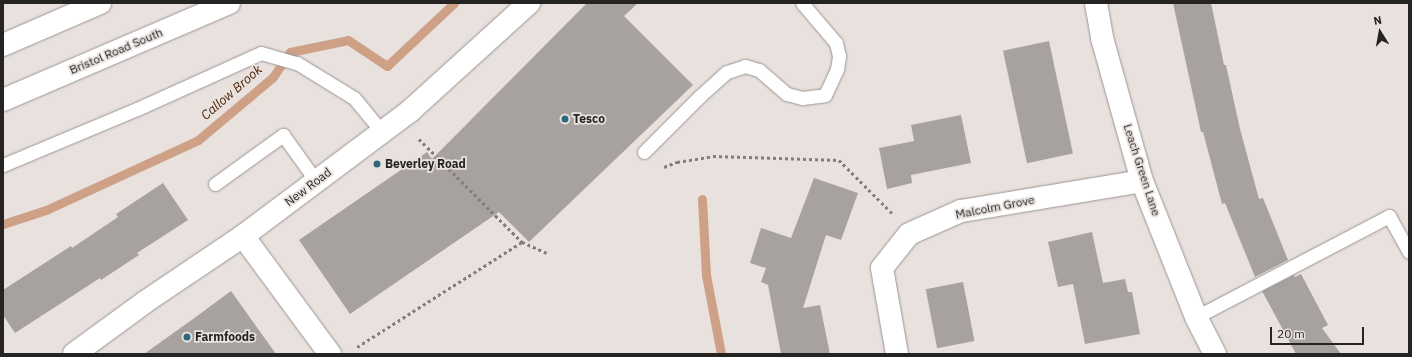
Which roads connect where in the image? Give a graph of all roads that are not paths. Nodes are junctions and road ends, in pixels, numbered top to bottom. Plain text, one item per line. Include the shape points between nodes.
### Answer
1 (100, 3) edge
2 (229, 3) edge
3 (529, 3) edge
4 (802, 3) edge
5 (1096, 3) edge
6 (3, 45) edge
7 (3, 100) edge
8 (382, 132) junction
9 (644, 152) road end
10 (3, 165) edge
11 (316, 181) junction
12 (1142, 181) junction
13 (215, 184) dead end
14 (243, 236) junction
15 (1409, 252) edge
16 (1196, 317) junction
17 (74, 354) edge
18 (330, 354) edge
19 (897, 354) edge
20 (1214, 354) edge

1 - 6 main road
2 - 7 main road, Bristol Road South
3 - 8 main road, New Road
4 - 9 lane via 836,43 839,56 837,69 825,94 802,98 787,94 759,70 745,66 727,72
5 - 12 main road, Leach Green Lane via 1102,38
8 - 10 lane via 354,98 297,63 261,53
8 - 11 main road, New Road
11 - 13 lane via 284,135
11 - 14 main road, New Road
12 - 16 main road, Leach Green Lane
12 - 19 main road, Malcolm Grove via 961,211 909,234 882,268
14 - 17 main road, New Road
14 - 18 main road
15 - 16 lane via 1389,216
16 - 20 main road, Leach Green Lane

